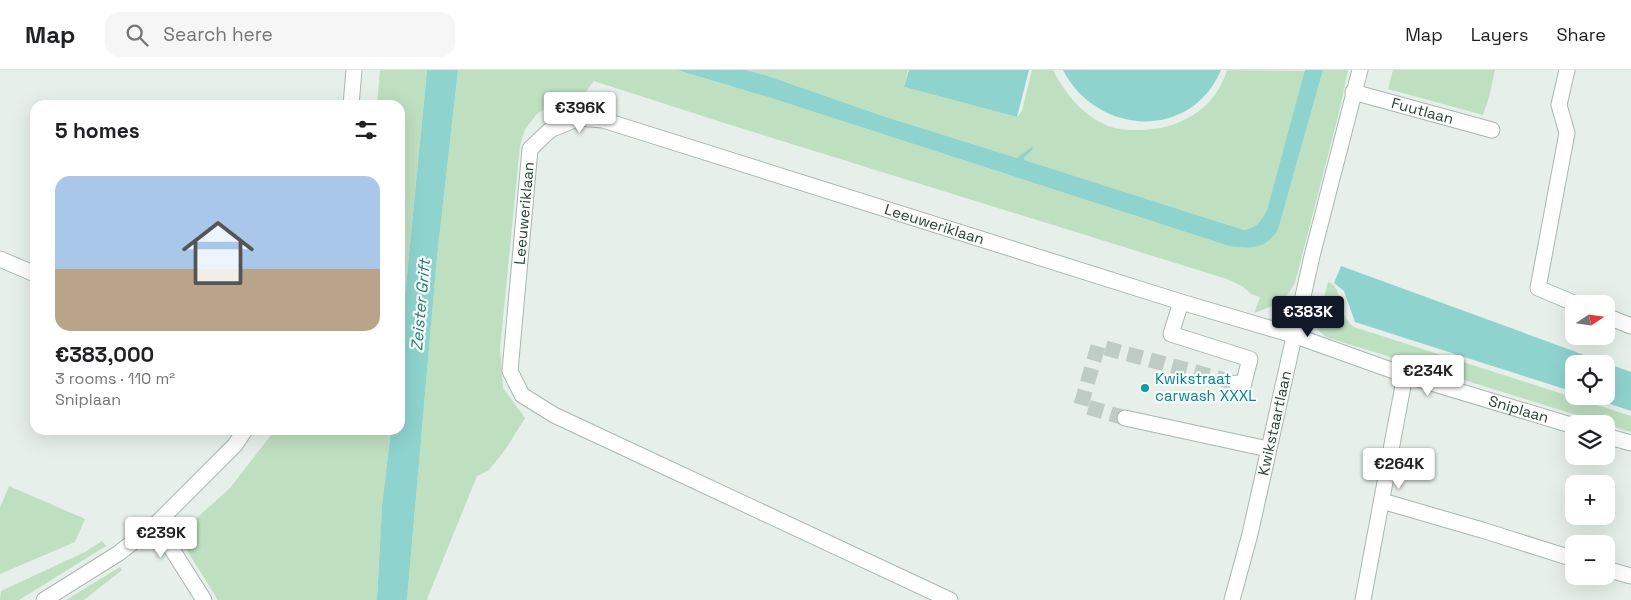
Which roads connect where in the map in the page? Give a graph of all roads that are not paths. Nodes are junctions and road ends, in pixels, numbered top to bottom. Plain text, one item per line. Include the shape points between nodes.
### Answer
1 (354, 70) edge
2 (1360, 70) edge
3 (1567, 70) edge
4 (1353, 92) junction
5 (351, 100) edge
6 (1492, 130) dead end
7 (0, 258) edge
8 (30, 272) edge
9 (1565, 299) edge
10 (1181, 302) junction
11 (1615, 320) edge
12 (1631, 326) edge
13 (1293, 336) junction
14 (1405, 375) junction
15 (1236, 383) dead end
16 (1125, 418) tunnel mouth
17 (1565, 423) edge
18 (241, 435) edge
19 (1615, 439) edge
20 (1631, 444) edge
21 (1268, 449) junction
22 (1382, 501) junction
23 (156, 524) junction
24 (1565, 556) edge
25 (1615, 572) edge
26 (1631, 576) edge
27 (44, 600) edge
28 (204, 600) edge
29 (950, 600) edge
30 (1232, 600) edge
31 (1363, 600) edge

1 - 5 street
2 - 4 street, Kwikstaartlaan
3 - 9 street via 1559,105 1567,133 1538,288
4 - 6 street, Fuutlaan
4 - 13 street, Kwikstaartlaan
7 - 8 street
10 - 13 street, Leeuweriklaan
10 - 15 street via 1171,334 1250,359 1243,386
10 - 29 street, Leeuweriklaan via 602,120 580,118 550,130 530,149 510,371 522,395 554,415
11 - 12 street
13 - 14 street, Sniplaan
13 - 21 street, Kwikstaartlaan
14 - 17 street, Sniplaan
14 - 22 street
16 - 21 street
18 - 23 street via 235,445
19 - 20 street
21 - 30 street, Kwikstaartlaan
22 - 24 street
22 - 31 street
23 - 27 street via 118,553
23 - 28 street
25 - 26 street

